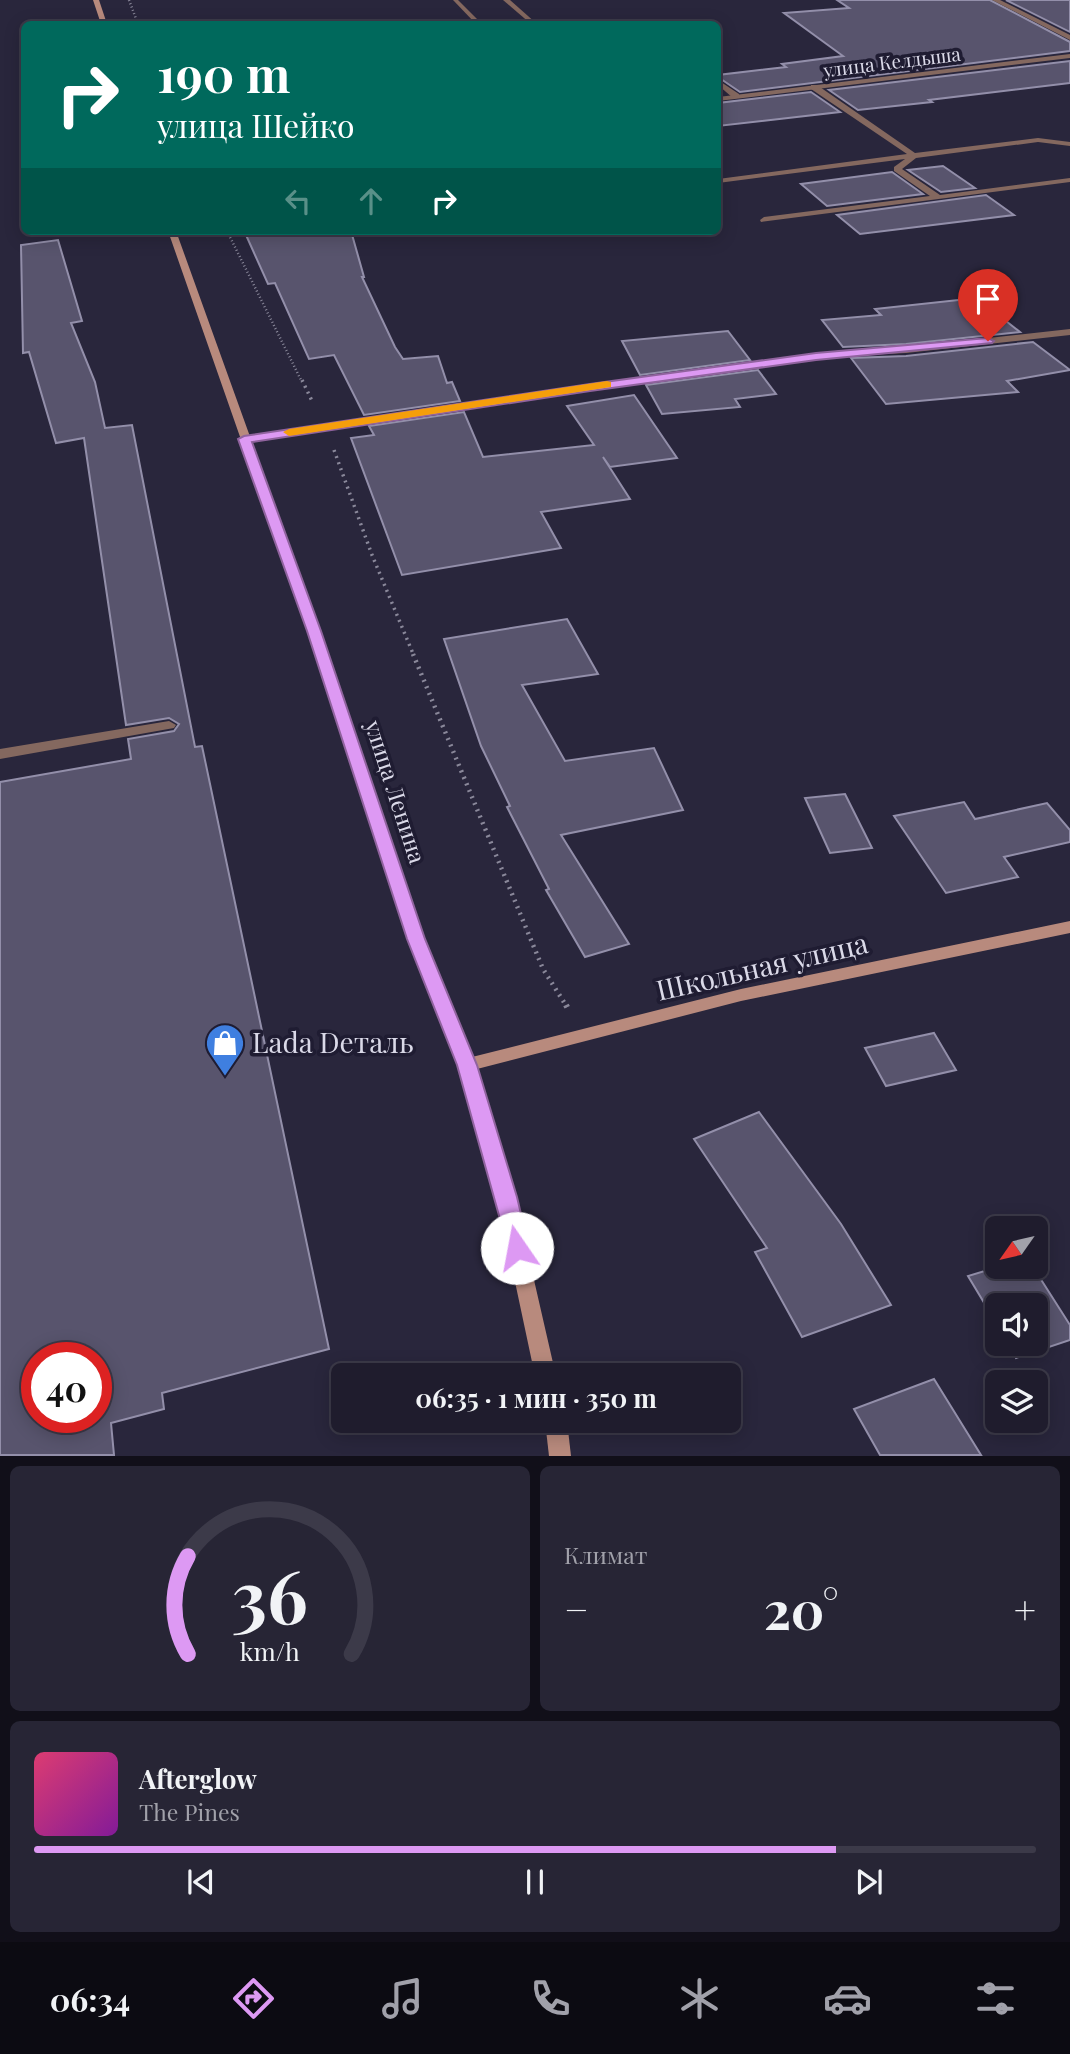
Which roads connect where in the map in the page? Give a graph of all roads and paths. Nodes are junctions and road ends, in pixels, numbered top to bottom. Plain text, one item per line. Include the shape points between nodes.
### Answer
1 (96, 0) edge
2 (129, 0) edge
3 (506, 0) edge
4 (995, 0) edge
5 (463, 1) edge
6 (103, 21) edge
7 (137, 21) edge
8 (476, 21) edge
9 (530, 21) edge
10 (1070, 38) edge
11 (1070, 56) edge
12 (721, 84) edge
13 (814, 87) junction
14 (736, 96) junction
15 (721, 98) edge
16 (1070, 144) edge
17 (914, 156) junction
18 (1070, 180) edge
19 (721, 181) edge
20 (937, 198) junction
21 (764, 220) dead end
22 (173, 235) edge
23 (229, 235) edge
24 (1070, 332) edge
25 (325, 427) junction
26 (244, 439) junction
27 (169, 725) dead end
28 (0, 754) edge
29 (1070, 927) edge
30 (585, 1037) junction
31 (467, 1065) junction
32 (543, 1363) edge
33 (557, 1433) edge
34 (560, 1455) edge

1 - 6 street
2 - 7 path
3 - 9 street
4 - 10 street
5 - 8 street via 455,1
11 - 13 street, улица Келдыша
12 - 14 street
13 - 14 street, улица Келдыша
13 - 17 street
14 - 15 street, улица Келдыша
16 - 17 street via 1038,140
17 - 19 street
17 - 20 street via 897,169
18 - 20 street
20 - 21 street
22 - 26 street, улица Ленина
23 - 25 path
24 - 25 street via 843,353
25 - 26 street
25 - 30 path via 372,555 543,969
26 - 31 street, улица Ленина via 314,631 416,939
27 - 28 street
29 - 30 street, Школьная улица via 741,995
30 - 31 street, Школьная улица
31 - 32 street, улица Ленина via 506,1197
33 - 34 street

